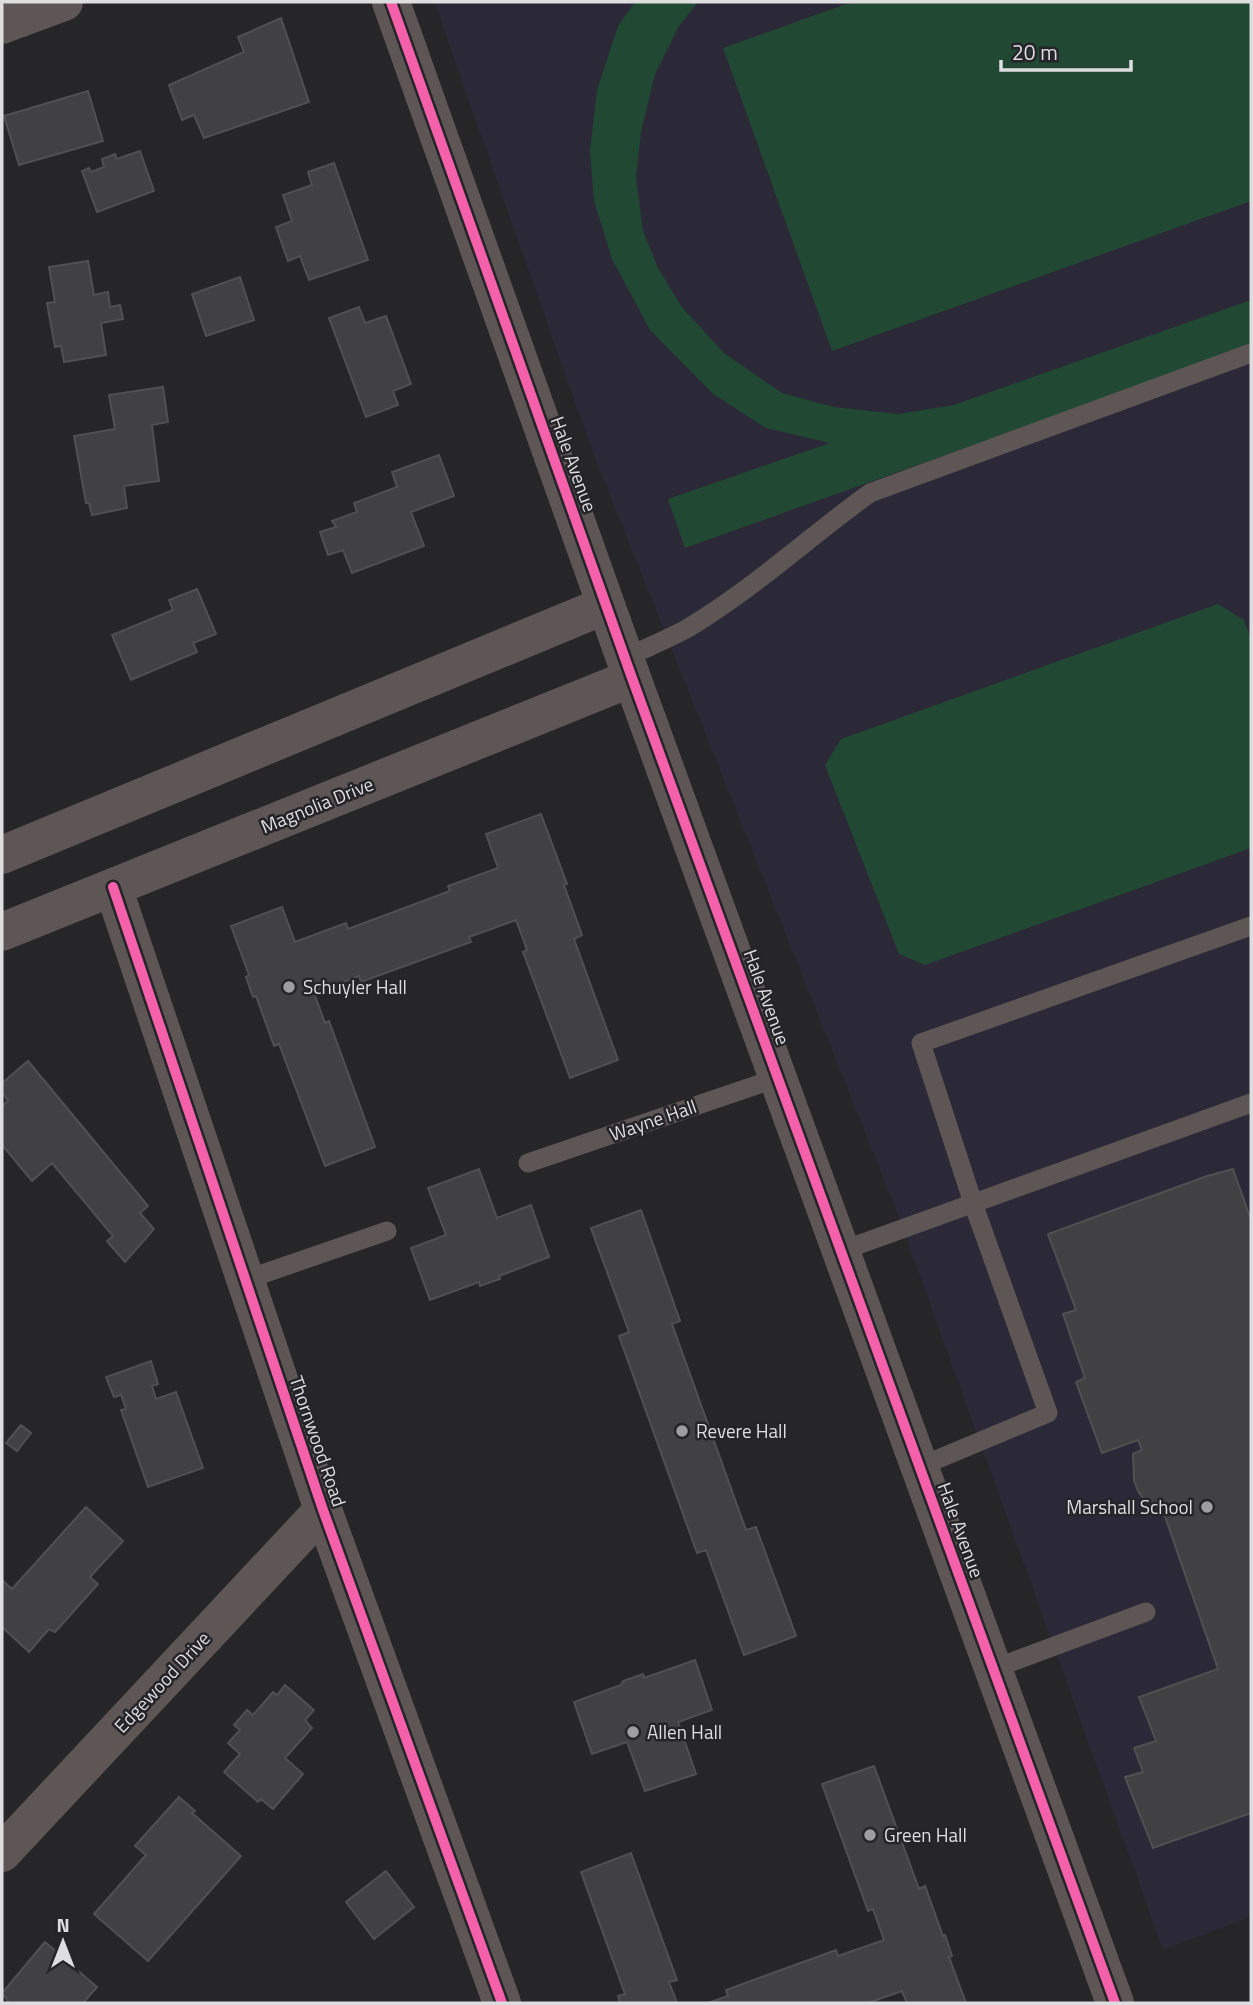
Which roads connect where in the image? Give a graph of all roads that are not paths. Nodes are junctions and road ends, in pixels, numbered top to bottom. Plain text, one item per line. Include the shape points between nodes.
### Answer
1 (64, 2) edge
2 (391, 2) edge
3 (2, 24) edge
4 (1251, 353) edge
5 (606, 605) junction
6 (628, 668) junction
7 (2, 855) edge
8 (113, 887) junction
9 (1251, 926) edge
10 (2, 932) edge
11 (777, 1077) junction
12 (1251, 1103) edge
13 (528, 1163) dead end
14 (973, 1203) junction
15 (387, 1231) dead end
16 (841, 1251) junction
17 (245, 1280) junction
18 (919, 1467) junction
19 (323, 1510) junction
20 (1146, 1612) dead end
21 (993, 1669) junction
22 (2, 1853) edge
23 (502, 2003) edge
24 (1115, 2003) edge

1 - 3 street
2 - 5 street, Hale Avenue
4 - 6 lane via 870,493 773,569
5 - 6 street, Hale Avenue
5 - 7 street
6 - 8 street, Magnolia Drive
6 - 11 street, Hale Avenue
8 - 10 street, Magnolia Drive
8 - 17 street, Thornwood Road
9 - 14 lane via 920,1043
11 - 13 lane, Wayne Hall
11 - 16 street, Hale Avenue
12 - 14 lane
14 - 16 lane
14 - 18 lane via 1048,1413
15 - 17 lane
16 - 18 street, Hale Avenue
17 - 19 street, Thornwood Road
18 - 21 street, Hale Avenue
19 - 22 street, Edgewood Drive
19 - 23 street, Thornwood Road
20 - 21 lane
21 - 24 street, Hale Avenue

